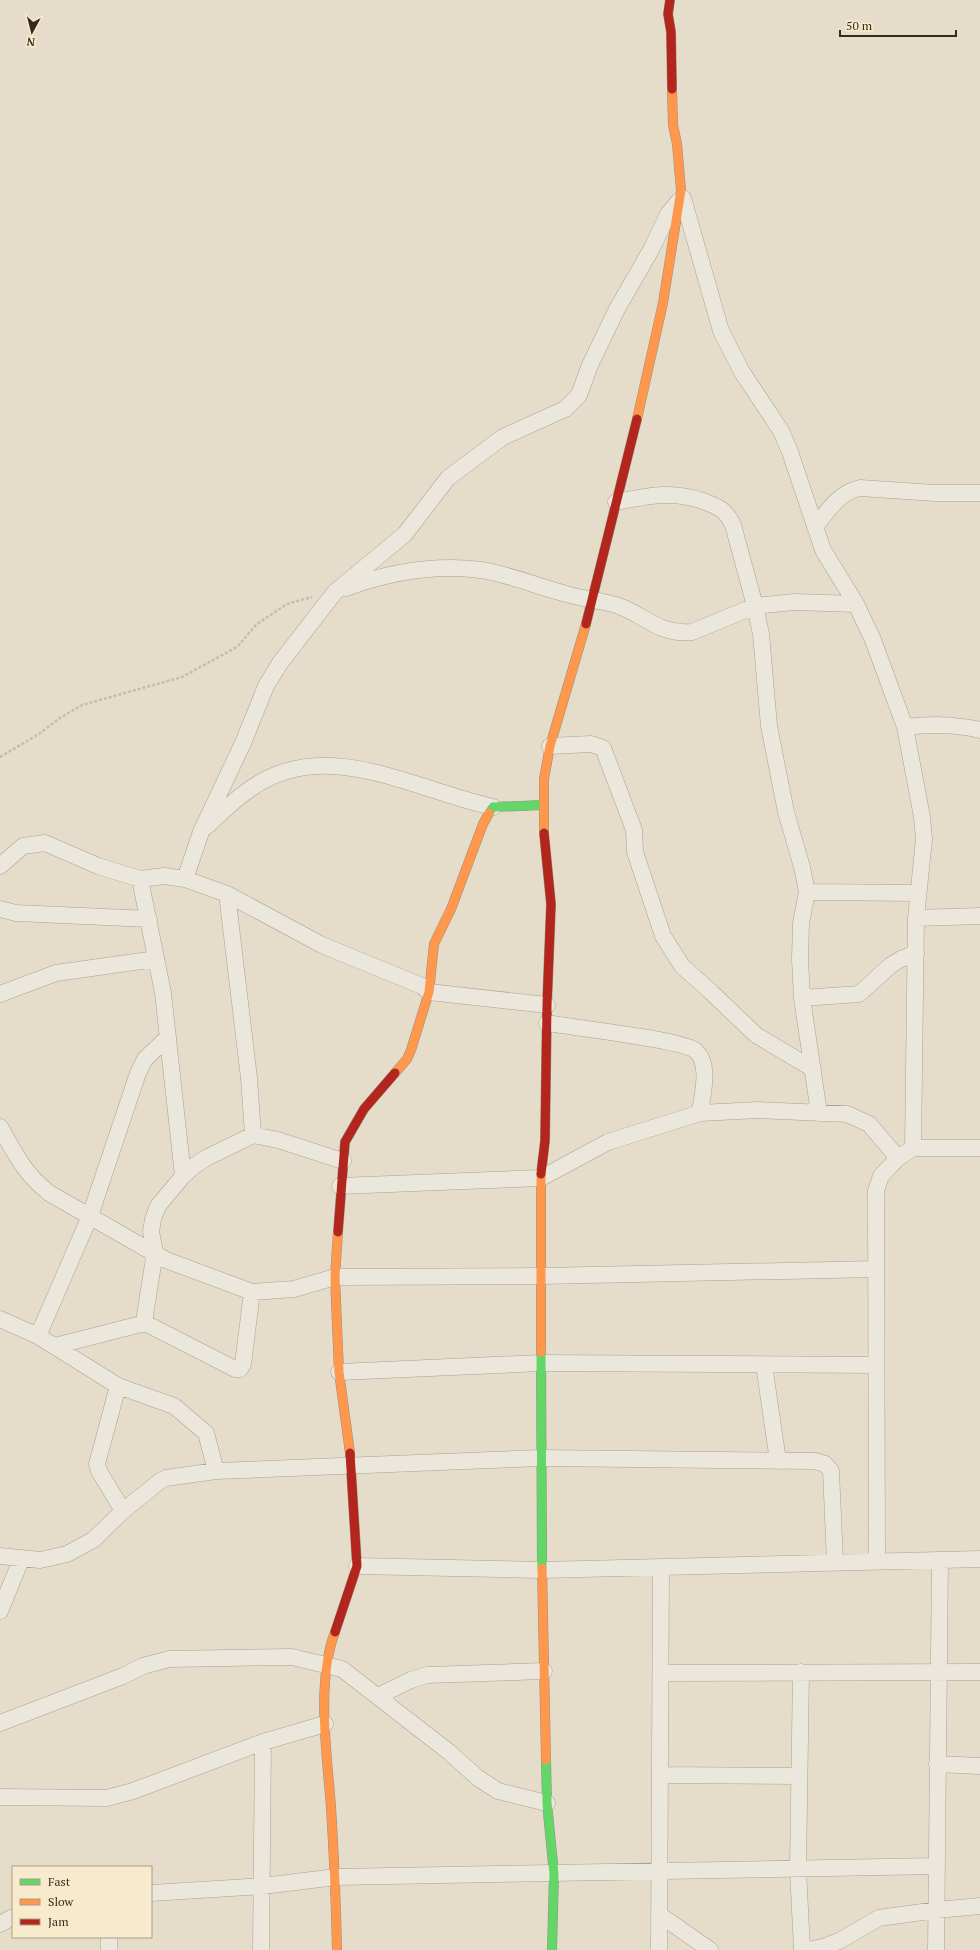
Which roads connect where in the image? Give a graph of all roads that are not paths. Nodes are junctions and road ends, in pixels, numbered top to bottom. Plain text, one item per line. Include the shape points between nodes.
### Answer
1 (670, 0) edge
2 (680, 196) junction
3 (980, 493) edge
4 (616, 502) junction
5 (815, 527) junction
6 (335, 592) junction
7 (591, 600) junction
8 (856, 604) junction
9 (755, 606) junction
10 (905, 727) junction
11 (980, 730) edge
12 (550, 746) junction
13 (543, 805) junction
14 (493, 807) junction
15 (201, 832) junction
16 (0, 866) edge
17 (140, 879) junction
18 (185, 879) junction
19 (807, 892) junction
20 (918, 893) junction
21 (227, 894) junction
22 (0, 909) edge
23 (980, 916) edge
24 (916, 918) junction
25 (149, 919) junction
26 (916, 953) junction
27 (156, 958) junction
28 (430, 992) junction
29 (0, 994) edge
30 (802, 998) junction
31 (547, 1005) junction
32 (547, 1023) junction
33 (168, 1037) junction
34 (813, 1069) junction
35 (700, 1113) junction
36 (819, 1113) junction
37 (0, 1127) edge
38 (253, 1135) junction
39 (913, 1148) junction
40 (980, 1148) edge
41 (898, 1158) junction
42 (343, 1161) junction
43 (183, 1176) junction
44 (541, 1178) junction
45 (340, 1186) junction
46 (90, 1216) junction
47 (155, 1252) junction
48 (876, 1269) junction
49 (542, 1276) junction
50 (334, 1277) junction
51 (252, 1292) junction
52 (0, 1319) edge
53 (145, 1323) junction
54 (38, 1336) junction
55 (55, 1346) junction
56 (542, 1363) junction
57 (764, 1364) junction
58 (876, 1365) junction
59 (339, 1372) junction
60 (118, 1386) junction
61 (541, 1458) junction
62 (778, 1461) junction
63 (352, 1467) junction
64 (216, 1471) junction
65 (123, 1511) junction
66 (0, 1556) edge
67 (21, 1560) junction
68 (940, 1560) junction
69 (980, 1560) edge
70 (835, 1562) junction
71 (877, 1562) junction
72 (357, 1566) junction
73 (661, 1568) junction
74 (542, 1570) junction
75 (0, 1611) edge
76 (326, 1664) junction
77 (544, 1672) junction
78 (801, 1672) junction
79 (939, 1672) junction
80 (980, 1672) edge
81 (661, 1673) junction
82 (378, 1696) junction
83 (0, 1723) edge
84 (325, 1724) junction
85 (263, 1742) junction
86 (937, 1764) junction
87 (980, 1766) edge
88 (660, 1775) junction
89 (800, 1776) junction
90 (0, 1797) edge
91 (547, 1802) junction
92 (936, 1866) junction
93 (798, 1869) junction
94 (660, 1872) junction
95 (554, 1874) junction
96 (336, 1877) junction
97 (263, 1886) junction
98 (152, 1893) edge
99 (980, 1906) edge
100 (937, 1910) junction
101 (660, 1915) junction
102 (12, 1918) edge
103 (0, 1924) edge
104 (108, 1938) edge
105 (109, 1950) edge
106 (261, 1950) edge
107 (337, 1950) edge
108 (552, 1950) edge
109 (659, 1950) edge
110 (710, 1950) edge
111 (802, 1950) edge
112 (808, 1950) edge
113 (936, 1950) edge

1 - 2 street via 668,14 671,32 673,125 677,144
2 - 4 street via 663,303 633,439
2 - 5 street via 721,331 742,372 781,431
2 - 6 street via 617,308 579,395 565,409 503,437 448,478 405,534
3 - 5 street via 860,488 850,490 835,502
4 - 7 street
4 - 9 street via 666,494 687,496 717,506 728,514
5 - 8 street via 823,550
6 - 7 street via 398,572 448,568 481,570
6 - 15 street via 280,663 266,686 243,743
7 - 9 street via 634,611 661,629 683,633 692,632
7 - 12 street via 578,656
8 - 9 street via 794,602
8 - 10 street via 873,640
9 - 19 street via 761,634 769,726 786,812
10 - 11 street via 926,724 956,725
10 - 20 street via 922,817 923,859
12 - 13 street via 544,779
12 - 34 street via 592,744 603,748 634,830 634,852 663,936 682,966 756,1036
13 - 14 street
13 - 31 street via 551,898
14 - 15 street via 471,803 361,769 307,765 281,773 251,788
14 - 28 street via 483,824 451,909 434,944
15 - 18 street
16 - 17 street via 23,846 44,843 98,866
17 - 18 street via 164,876
17 - 25 street
18 - 21 street
19 - 20 street
19 - 30 street via 801,923
20 - 24 street
21 - 28 street via 322,945 422,986
21 - 38 street via 249,1078
22 - 25 street via 16,913
23 - 24 street
24 - 26 street
25 - 27 street
26 - 30 street via 891,966 859,994
26 - 39 street
27 - 29 street via 56,973
27 - 33 street via 164,993
28 - 31 street
28 - 42 street via 407,1059 359,1114 345,1142
30 - 34 street
31 - 32 street
32 - 35 street via 668,1041 690,1047 696,1051 704,1072
32 - 44 street via 545,1141
33 - 43 street
33 - 46 street via 145,1059 138,1073
34 - 36 street
35 - 36 street via 758,1110
35 - 44 street via 608,1142
36 - 41 street via 847,1114 869,1124
37 - 46 street via 24,1169 35,1182
38 - 42 street via 278,1140
38 - 43 street via 206,1158
39 - 40 street
39 - 41 street
41 - 48 street via 881,1176 876,1191
42 - 45 street
43 - 47 street via 158,1206 153,1219 151,1232
44 - 45 street
44 - 49 street
45 - 50 street
46 - 47 street
46 - 54 street
47 - 51 street via 166,1260
47 - 53 street
48 - 49 street
48 - 58 street
49 - 50 street
49 - 56 street
50 - 51 street via 294,1289
50 - 59 street
51 - 53 street via 243,1364 240,1369 235,1369
52 - 54 street
53 - 55 street
54 - 55 street
55 - 60 street
56 - 57 street
56 - 59 street
56 - 61 street
57 - 58 street
57 - 62 street
58 - 71 street
59 - 63 street
60 - 64 street via 174,1406 202,1428 206,1433
60 - 65 street via 97,1464
61 - 62 street
61 - 63 street
61 - 74 street
62 - 70 street via 816,1461 825,1464 830,1472
63 - 64 street
63 - 72 street
64 - 65 street via 166,1478 151,1486
65 - 67 street via 93,1540 67,1554 40,1560
66 - 67 street
67 - 75 street
68 - 69 street
68 - 71 street
68 - 79 street
70 - 71 street
70 - 73 street
72 - 74 street
72 - 76 street
73 - 74 street
73 - 81 street
74 - 77 street
76 - 82 street via 342,1669
76 - 83 street via 292,1657 168,1659 143,1666
76 - 84 street
77 - 82 street via 427,1675
77 - 91 street
78 - 79 street
78 - 81 street
78 - 89 street
79 - 80 street
79 - 86 street
81 - 88 street
82 - 91 street via 450,1752 478,1778 498,1791
84 - 85 street
84 - 96 street
85 - 90 street via 133,1791 107,1798
85 - 97 street
86 - 87 street
86 - 92 street
88 - 89 street
88 - 94 street
89 - 93 street
91 - 95 street
92 - 93 street
92 - 100 street
93 - 94 street
93 - 111 street
94 - 95 street
94 - 101 street
95 - 96 street
95 - 108 street
96 - 97 street
96 - 107 street
97 - 98 street
97 - 106 street
99 - 100 street
100 - 112 street via 879,1918 839,1941
100 - 113 street
101 - 109 street
101 - 110 street
102 - 103 street
104 - 105 street

